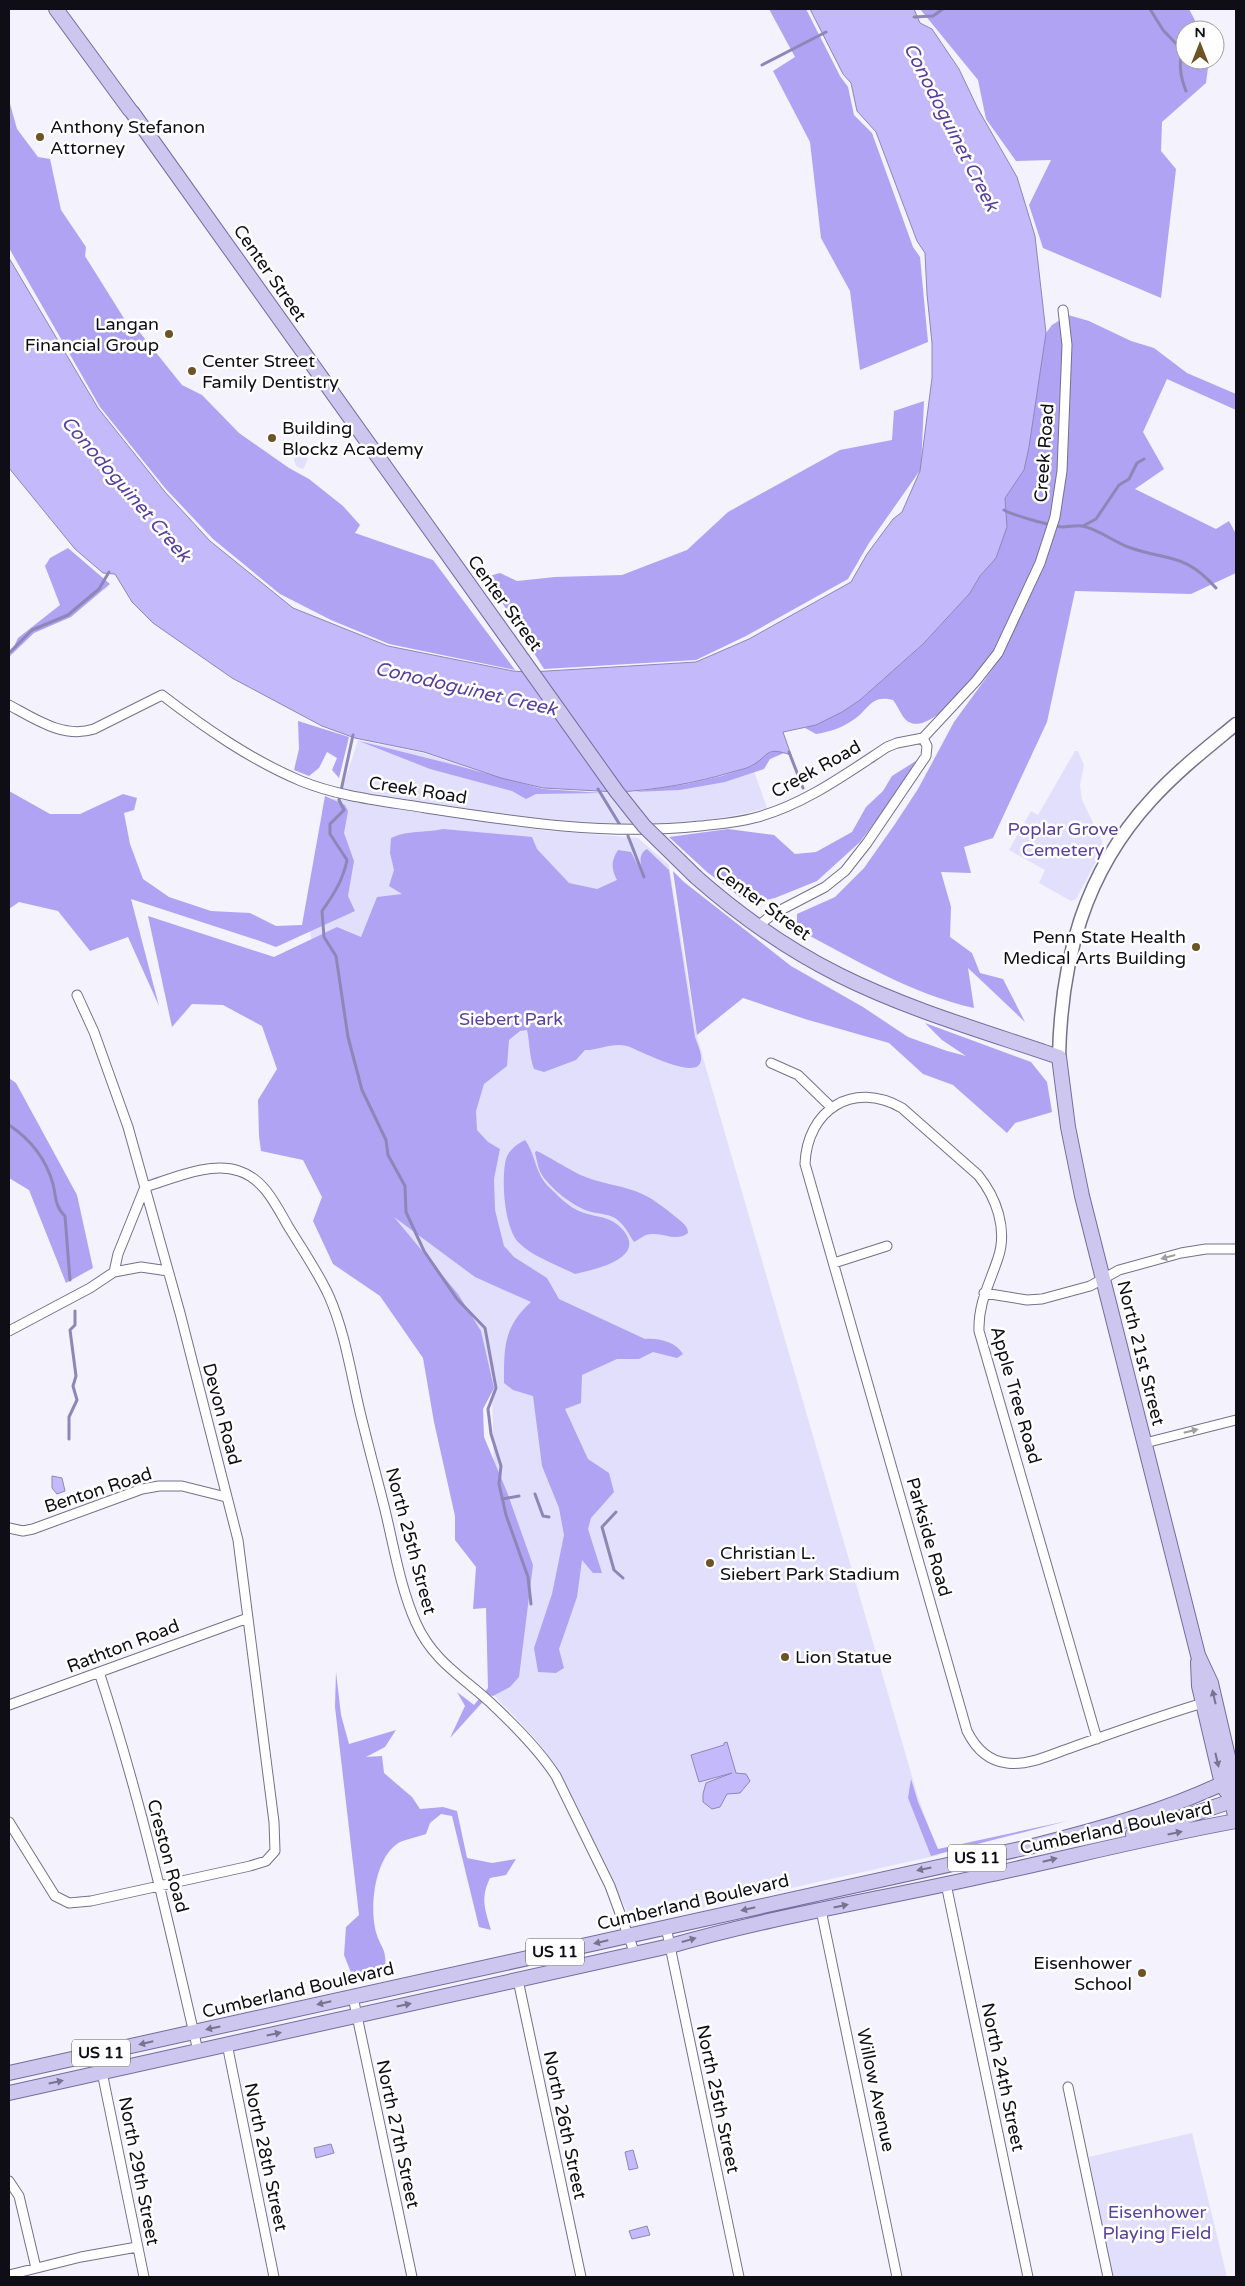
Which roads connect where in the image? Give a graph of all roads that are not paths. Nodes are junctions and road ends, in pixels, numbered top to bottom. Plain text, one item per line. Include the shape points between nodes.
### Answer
1 (56, 9) edge
2 (1063, 310) dead end
3 (9, 705) edge
4 (1236, 724) edge
5 (923, 738) junction
6 (758, 926) junction
7 (77, 996) dead end
8 (1059, 1057) junction
9 (771, 1063) dead end
10 (832, 1108) junction
11 (145, 1188) junction
12 (887, 1246) dead end
13 (1236, 1249) edge
14 (834, 1264) junction
15 (168, 1271) junction
16 (114, 1272) junction
17 (1103, 1280) junction
18 (984, 1293) junction
19 (9, 1331) edge
20 (1236, 1420) edge
21 (1145, 1443) junction
22 (226, 1497) junction
23 (9, 1528) edge
24 (248, 1618) junction
25 (1198, 1655) junction
26 (99, 1672) junction
27 (1203, 1703) junction
28 (9, 1705) edge
29 (1220, 1719) junction
30 (1097, 1739) junction
31 (1236, 1740) edge
32 (1231, 1780) edge
33 (1232, 1801) junction
34 (9, 1822) edge
35 (1236, 1822) edge
36 (1076, 1854) junction
37 (946, 1884) junction
38 (160, 1885) junction
39 (830, 1890) junction
40 (821, 1910) junction
41 (666, 1927) junction
42 (742, 1927) junction
43 (629, 1936) junction
44 (670, 1946) junction
45 (635, 1954) junction
46 (518, 1980) junction
47 (353, 1997) junction
48 (357, 2016) junction
49 (194, 2032) junction
50 (227, 2044) junction
51 (198, 2051) junction
52 (102, 2072) junction
53 (9, 2073) edge
54 (1068, 2087) dead end
55 (9, 2092) edge
56 (9, 2180) edge
57 (137, 2247) junction
58 (36, 2268) junction
59 (9, 2275) edge
60 (144, 2277) edge
61 (274, 2277) edge
62 (412, 2277) edge
63 (580, 2277) edge
64 (739, 2277) edge
65 (897, 2277) edge
66 (1028, 2277) edge
67 (1108, 2277) edge

1 - 6 main road, Center Street, bridge via 617,792 644,826 696,877
2 - 5 street, Creek Road via 1067,345 1062,471 1052,528 1040,563 998,653
3 - 5 street, Creek Road via 55,728 73,732 94,729 162,695 186,714 258,758 300,781 332,792 545,825 624,831 729,823 773,812 800,800 887,747
4 - 8 street via 1151,800 1104,866 1082,914 1069,960 1061,1008
5 - 6 street via 927,746 926,756 845,870 825,887 773,914
6 - 8 main road, Center Street via 810,959 869,989
7 - 11 street, Devon Road via 112,1081
8 - 17 main road, North 21st Street via 1073,1153
9 - 10 street via 798,1075
10 - 14 street, Parkside Road via 812,1131 805,1164
10 - 18 street, Apple Tree Road via 860,1097 893,1102 985,1184 998,1211 1002,1234 999,1256
11 - 15 street, Devon Road
11 - 16 street
11 - 43 street, North 25th Street via 198,1172 228,1168 254,1178 267,1191 324,1286 335,1312 398,1569 423,1638 444,1665 495,1706 546,1761 610,1886
12 - 14 street
13 -> 17 street via 1206,1249 1181,1254 1119,1270
14 - 30 street, Parkside Road via 972,1741 989,1757 1014,1764
15 - 16 street via 141,1267
15 - 22 street, Devon Road
16 - 19 street
17 - 18 street via 1042,1299 1027,1300
17 - 21 main road, North 21st Street
18 - 30 street, Apple Tree Road via 979,1320 982,1342
21 -> 20 street
21 - 25 main road, North 21st Street
22 - 23 street, Benton Road via 182,1486 159,1486 142,1489 33,1529
22 - 24 street, Devon Road via 238,1540
24 - 26 street, Rathton Road
24 - 38 street, Devon Road via 274,1822 274,1854 266,1861 250,1866
25 - 27 main road, North 21st Street
29 -> 25 main road, North 21st Street via 1211,1683
26 - 28 street, Rathton Road
26 - 38 street, Creston Road
27 - 30 street, Parkside Road
27 -> 32 main road, North 21st Street
29 - 31 main road
29 - 32 main road, North 21st Street
32 - 33 main road, North 21st Street
32 -> 39 main road, Cumberland Boulevard / US 11 via 1157,1811 1080,1834
33 - 35 main road, North 21st Street
33 - 36 main road
34 - 38 street via 45,1883 60,1900 69,1903 91,1901
36 -> 35 main road, Cumberland Boulevard / US 11
37 -> 36 main road, Cumberland Boulevard / US 11
40 -> 37 main road, Cumberland Boulevard / US 11
37 - 66 street, North 24th Street
38 - 49 street, Creston Road
39 -> 41 main road, Cumberland Boulevard / US 11
39 - 42 main road via 812,1903 765,1914
40 - 42 main road, Cumberland Boulevard / US 11
40 - 65 street, Willow Avenue
41 - 43 main road, Cumberland Boulevard / US 11
41 - 44 street, North 25th Street
44 -> 42 main road, Cumberland Boulevard / US 11
43 - 45 street, North 25th Street
43 -> 47 main road, Cumberland Boulevard / US 11
44 - 45 main road, Cumberland Boulevard / US 11
44 - 64 street, North 25th Street
45 - 46 main road, Cumberland Boulevard / US 11
48 -> 46 main road, Cumberland Boulevard / US 11
46 - 63 street, North 26th Street
47 - 48 street, North 27th Street
47 -> 49 main road, Cumberland Boulevard / US 11
50 -> 48 main road, Cumberland Boulevard / US 11
48 - 62 street, North 27th Street
49 - 51 street, Creston Road
49 -> 53 main road, Cumberland Boulevard / US 11
50 - 51 main road, Cumberland Boulevard / US 11
50 - 61 street, North 28th Street
51 - 52 main road, Cumberland Boulevard / US 11
55 -> 52 main road, Cumberland Boulevard / US 11
52 - 57 street, North 29th Street
54 - 67 street
56 - 58 street via 19,2196
57 - 58 street
57 - 60 street, North 29th Street
58 - 59 street

